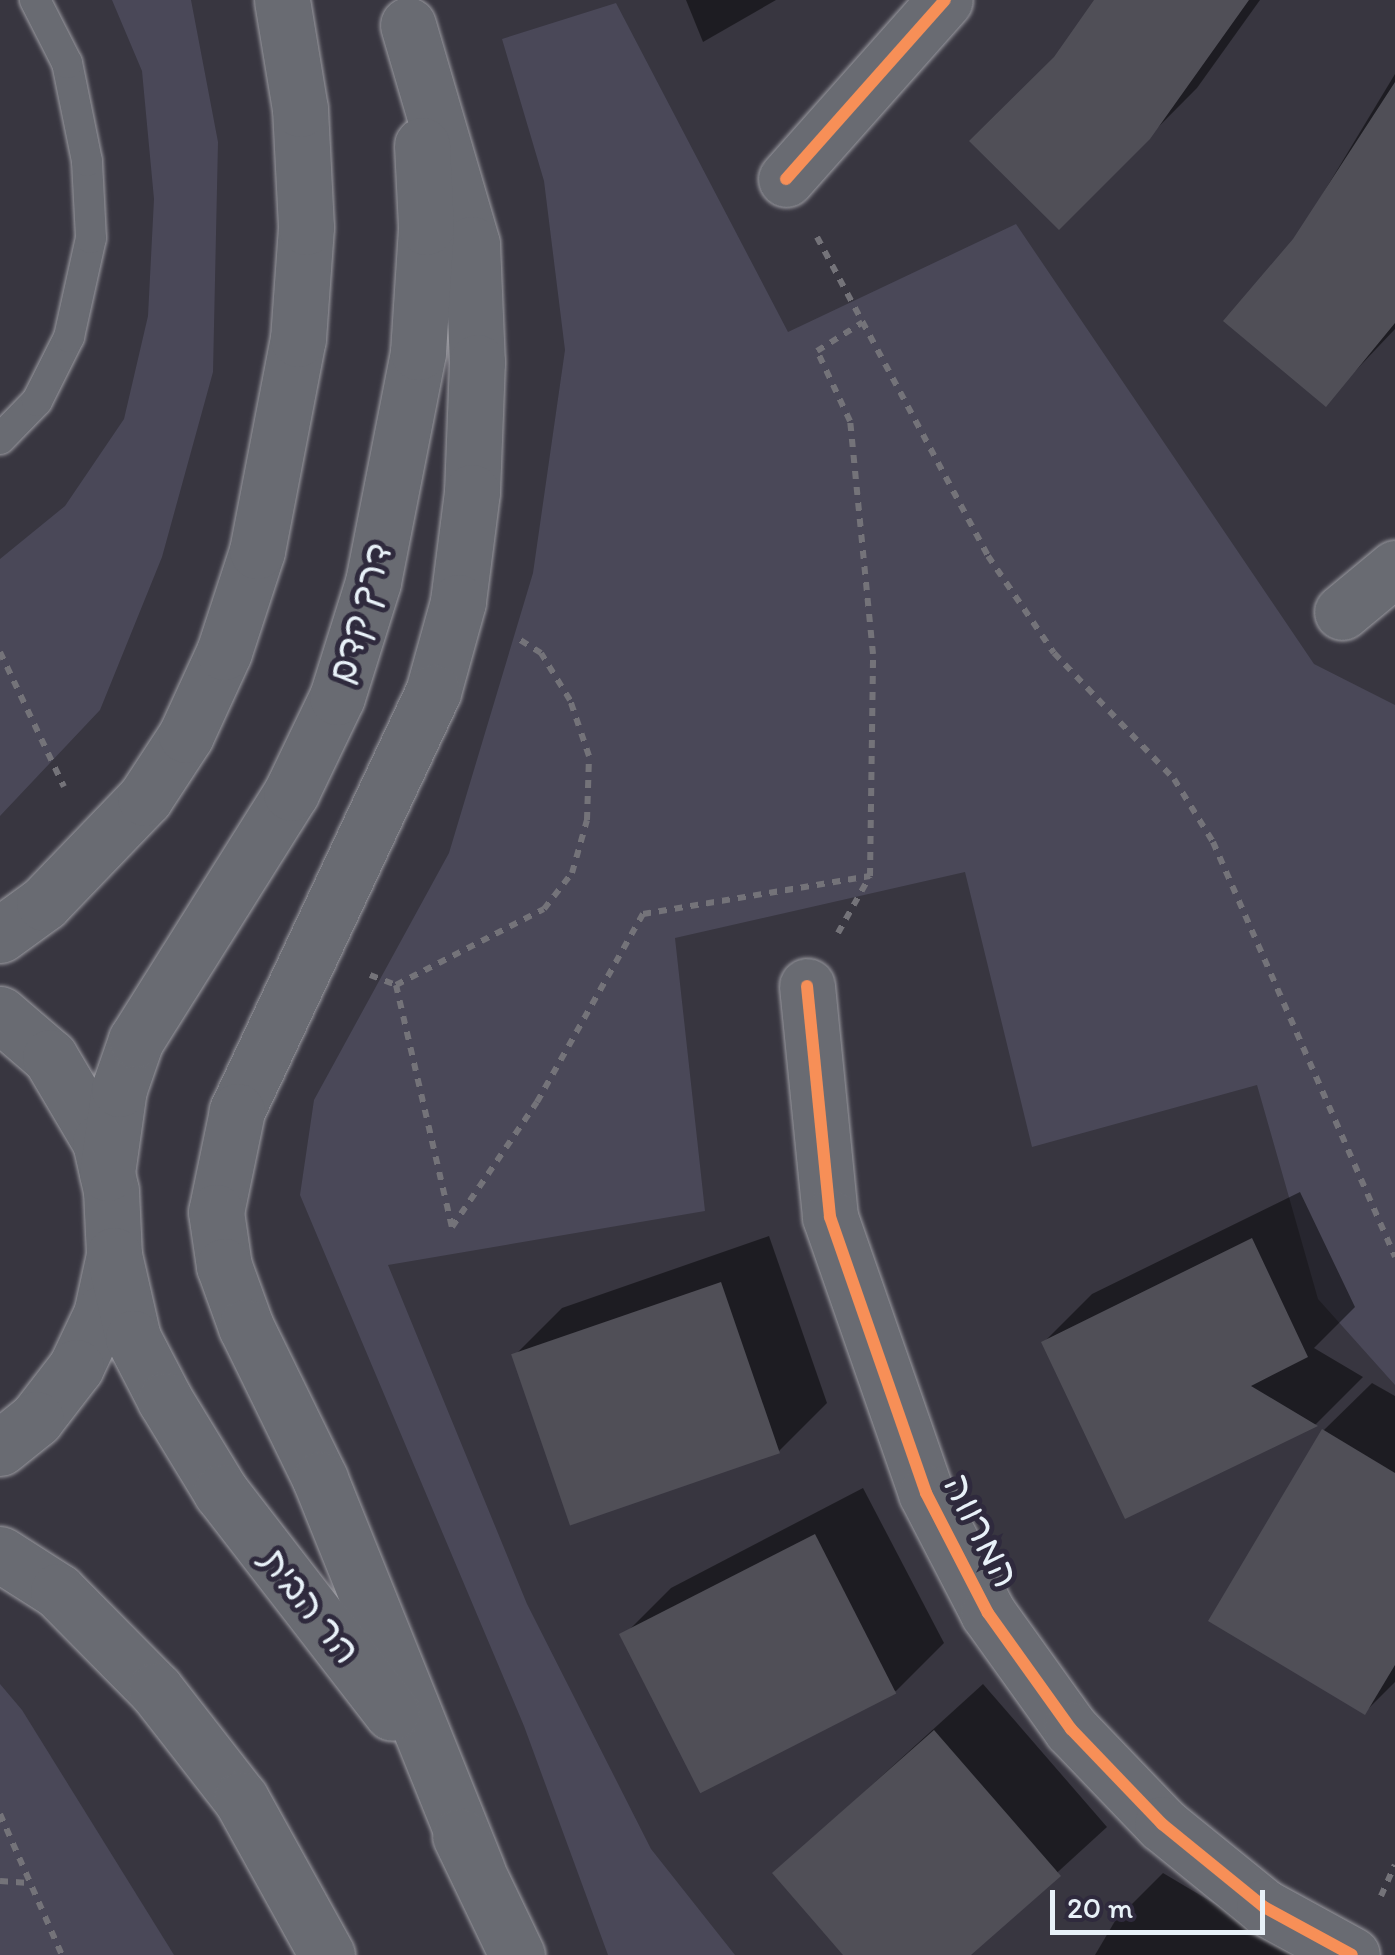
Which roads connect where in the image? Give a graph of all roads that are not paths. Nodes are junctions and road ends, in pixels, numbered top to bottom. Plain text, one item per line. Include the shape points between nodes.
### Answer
1 (35, 0) edge
2 (282, 0) edge
3 (944, 0) edge
4 (406, 12) edge
5 (786, 179) road end
6 (0, 439) edge
7 (1395, 568) edge
8 (1342, 612) dead end
9 (0, 935) edge
10 (808, 986) road end
11 (0, 1014) edge
12 (107, 1173) junction
13 (114, 1255) junction
14 (0, 1448) edge
15 (0, 1554) edge
16 (478, 1870) junction
17 (327, 1955) edge
18 (517, 1955) edge
19 (1352, 1955) edge

1 - 6 lane via 67,64 87,161 90,238 69,337 36,401
2 - 9 main road via 300,109 306,227 281,448 224,652 186,735 145,798 44,903
3 - 5 main road
4 - 12 main road, דרך קדם via 420,96 426,227 419,334 373,582 337,696 291,793 136,1040 119,1090
4 - 16 main road via 472,244 475,418 458,602 433,692 236,1110 216,1212 224,1266 246,1327 320,1479
7 - 8 main road
10 - 19 main road, המרווה via 830,1217 926,1493 988,1613 1072,1729 1162,1824 1264,1908
11 - 12 main road via 50,1057 74,1090
12 - 13 main road
13 - 14 main road via 102,1314 76,1367 36,1419
13 - 16 main road, הר הבית via 133,1338 165,1400 221,1492 384,1701
15 - 17 main road via 58,1591 156,1690 242,1799
16 - 18 main road, הר הבית

